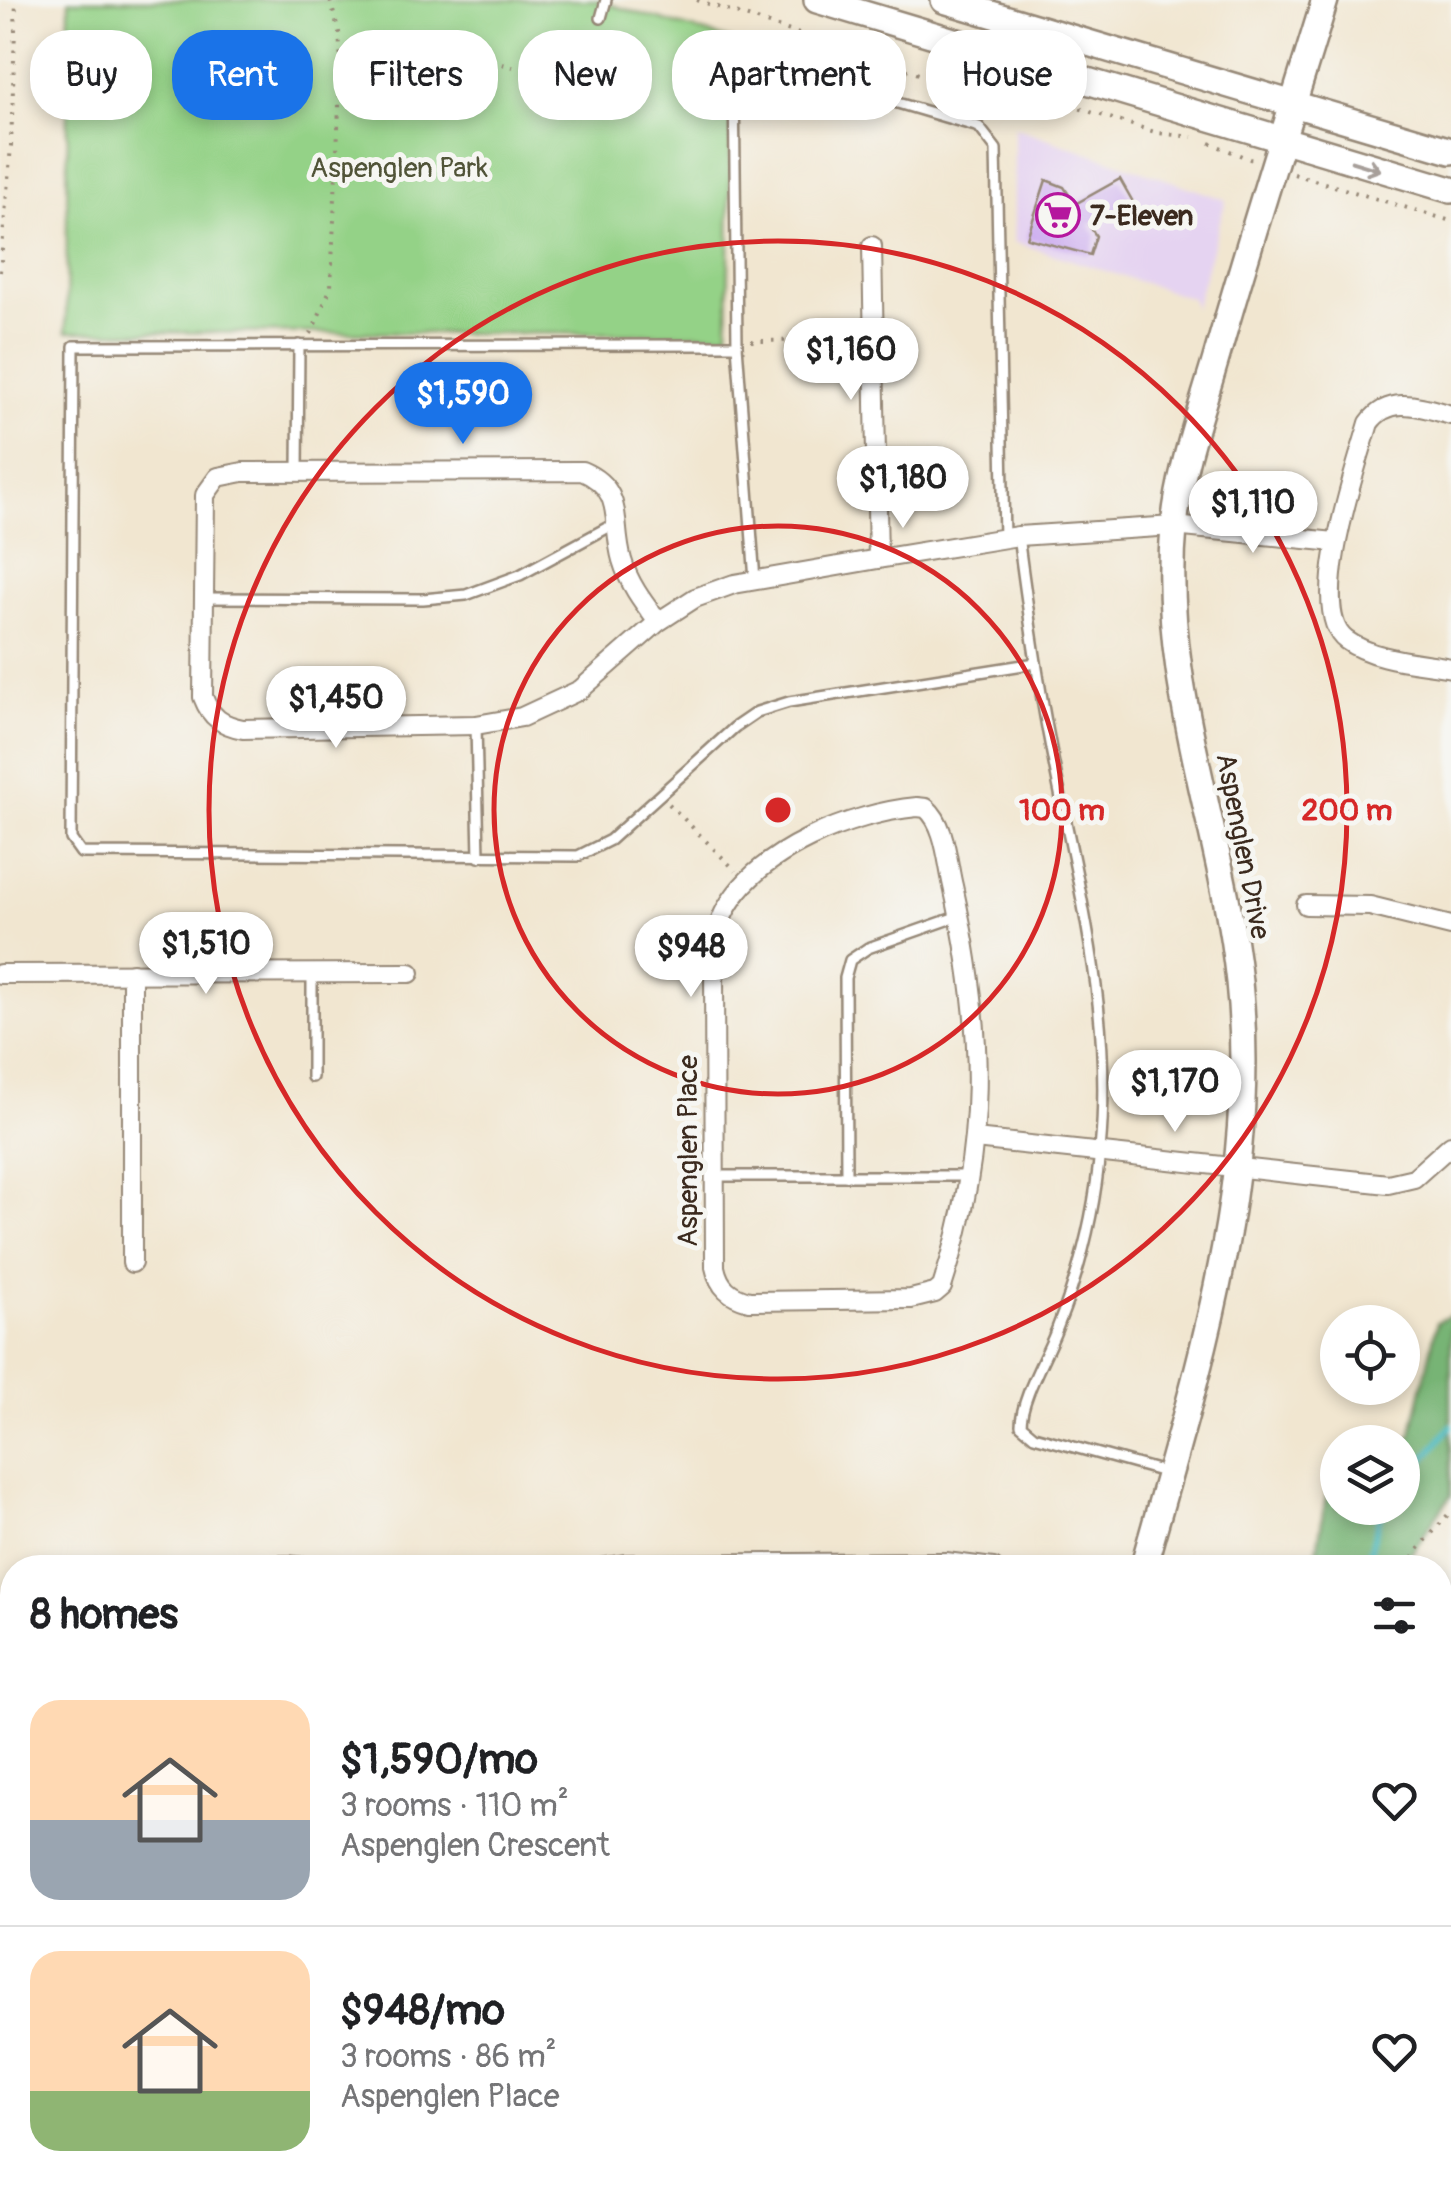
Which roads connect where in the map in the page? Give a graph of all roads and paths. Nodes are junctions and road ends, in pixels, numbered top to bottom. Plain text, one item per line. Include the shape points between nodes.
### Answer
1 (16, 0) edge
2 (330, 0) edge
3 (606, 0) edge
4 (696, 0) edge
5 (817, 0) edge
6 (944, 0) edge
7 (1324, 0) edge
8 (601, 18) dead end
9 (338, 30) edge
10 (498, 63) edge
11 (513, 67) dead end
12 (1292, 106) junction
13 (338, 120) edge
14 (1281, 141) junction
15 (1451, 151) edge
16 (1273, 168) junction
17 (1451, 190) edge
18 (1451, 221) edge
19 (872, 246) dead end
20 (0, 272) edge
21 (874, 340) junction
22 (737, 344) junction
23 (304, 345) junction
24 (1451, 414) edge
25 (298, 472) junction
26 (616, 523) junction
27 (1174, 526) junction
28 (1011, 537) junction
29 (1335, 542) junction
30 (878, 559) junction
31 (755, 580) junction
32 (204, 598) junction
33 (658, 622) junction
34 (1036, 664) junction
35 (1451, 668) edge
36 (476, 725) junction
37 (660, 795) junction
38 (479, 858) junction
39 (736, 871) dead end
40 (1306, 904) dead end
41 (959, 916) junction
42 (1451, 926) edge
43 (132, 973) junction
44 (312, 973) junction
45 (410, 973) dead end
46 (0, 974) edge
47 (312, 1077) dead end
48 (975, 1139) junction
49 (1451, 1146) edge
50 (1100, 1152) junction
51 (1236, 1165) junction
52 (715, 1176) junction
53 (846, 1176) junction
54 (969, 1176) junction
55 (132, 1263) dead end
56 (1169, 1474) junction
57 (1451, 1510) edge
58 (1147, 1555) edge
59 (1415, 1555) edge

1 - 20 path
2 - 9 path
3 - 8 lane
4 - 16 path via 934,79 1199,138
5 - 14 street
6 - 12 street
7 - 12 street, Aspenglen Drive
10 - 11 path
12 - 14 street, Aspenglen Drive
12 - 15 street
13 - 23 path via 331,287
14 - 16 street, Aspenglen Drive
14 -> 17 street
16 - 18 path
16 - 27 street, Aspenglen Drive
19 - 21 street
21 - 22 path
21 - 30 street
22 - 23 lane
22 - 28 lane via 734,79 755,61 979,127 996,149
22 - 31 lane
23 - 25 lane
23 - 38 lane via 74,346 71,839 81,853
24 - 29 street via 1404,405 1376,412
25 - 26 street via 582,471 610,493
25 - 32 street via 228,473 210,485 203,510
26 - 32 lane via 520,576 466,595
26 - 33 street via 628,578
27 - 28 street
27 - 29 street
27 - 51 street, Aspenglen Drive via 1176,640 1239,980 1244,1052
28 - 30 street
28 - 34 lane
29 - 35 street via 1331,616 1342,638 1362,650
30 - 31 street
31 - 33 street via 695,598
32 - 36 street via 203,697 208,711 230,726
33 - 36 street via 580,690 522,716
34 - 37 lane via 771,706 735,727
34 - 50 lane via 1098,983
36 - 38 lane
37 - 38 lane via 588,854
37 - 39 path
40 - 42 street via 1370,906
41 - 48 street, Aspenglen Place via 976,1017
41 - 52 street, Aspenglen Place via 938,824 917,807 816,834 736,895 720,922 714,961
41 - 53 lane via 868,948 846,968
43 - 44 street
43 - 46 street
43 - 55 street
44 - 45 street
44 - 47 lane
48 - 50 street
48 - 54 street, Aspenglen Place
49 - 51 street via 1414,1178 1388,1184
50 - 51 street
50 - 56 lane via 1072,1288 1021,1425 1034,1436
51 - 56 street, Aspenglen Drive via 1226,1247
52 - 53 lane
52 - 54 street, Aspenglen Place via 717,1275 729,1293 749,1301 935,1293 948,1268
53 - 54 lane
56 - 58 street, Aspenglen Drive
57 - 59 path

